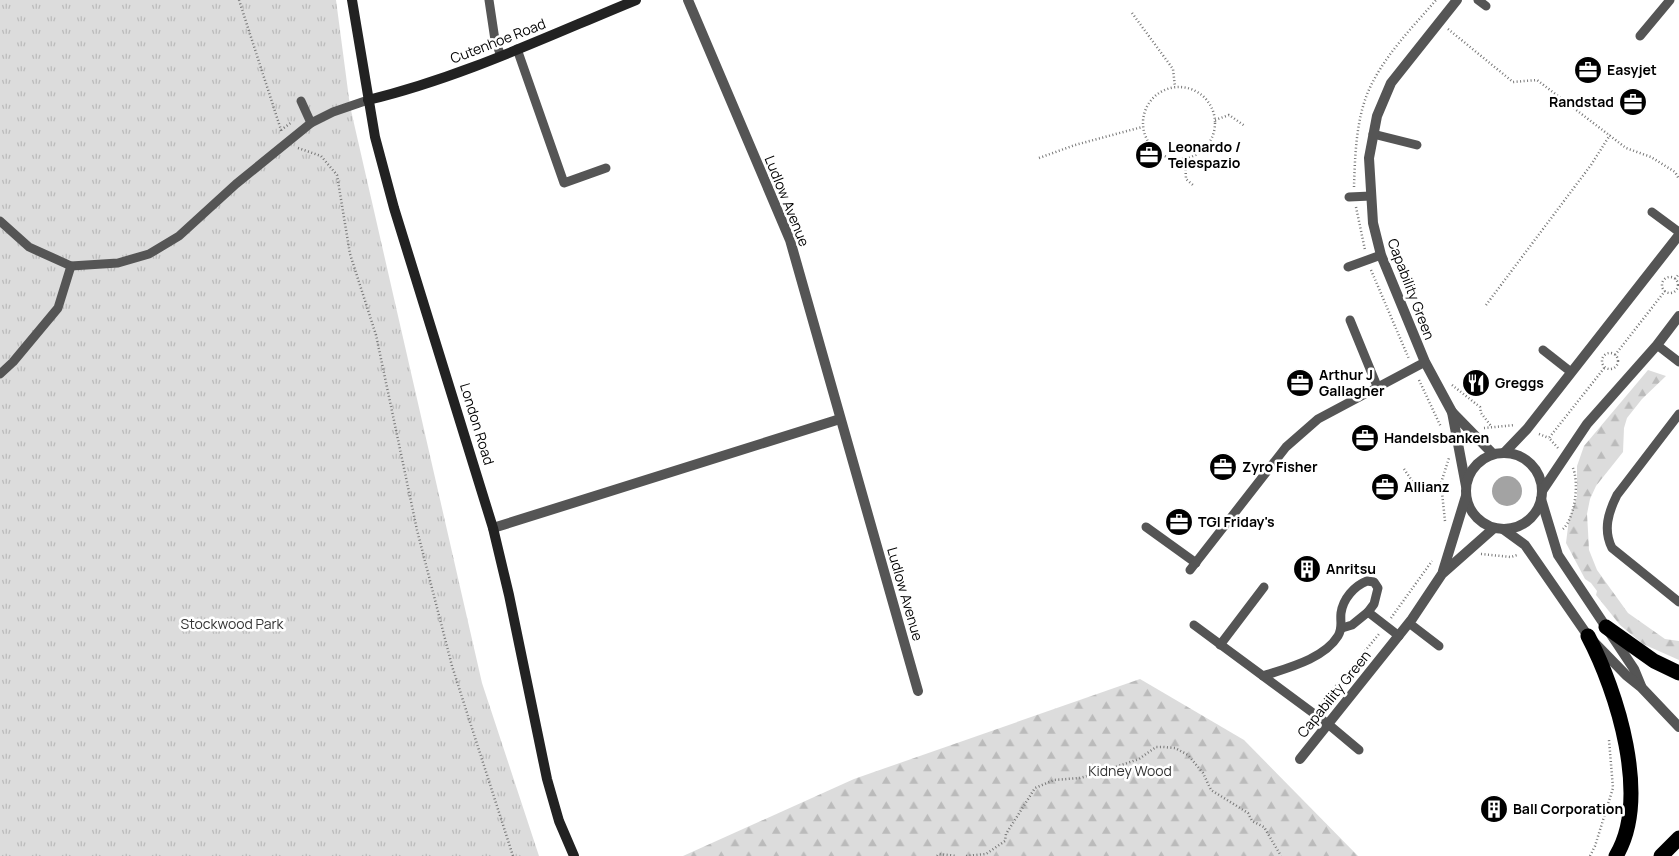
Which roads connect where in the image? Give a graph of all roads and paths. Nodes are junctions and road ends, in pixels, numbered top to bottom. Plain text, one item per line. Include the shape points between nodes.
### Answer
1 (239, 0) edge
2 (352, 0) edge
3 (489, 0) edge
4 (636, 0) edge
5 (688, 0) edge
6 (1436, 0) edge
7 (1457, 0) edge
8 (1670, 0) edge
9 (1132, 13) dead end
10 (1445, 27) dead end
11 (1640, 36) dead end
12 (517, 49) junction
13 (500, 56) junction
14 (1175, 87) junction
15 (368, 100) junction
16 (301, 101) dead end
17 (1215, 120) junction
18 (311, 123) junction
19 (1245, 126) dead end
20 (1142, 127) junction
21 (1373, 134) junction
22 (1610, 135) junction
23 (285, 144) junction
24 (1417, 145) dead end
25 (1039, 158) dead end
26 (1185, 159) junction
27 (606, 168) dead end
28 (1679, 179) edge
29 (1194, 186) dead end
30 (1371, 196) junction
31 (1352, 197) junction
32 (1652, 212) dead end
33 (0, 221) edge
34 (1679, 234) edge
35 (1381, 255) junction
36 (1368, 261) junction
37 (71, 266) junction
38 (1348, 266) dead end
39 (1679, 274) edge
40 (1675, 279) junction
41 (1665, 291) junction
42 (1486, 305) dead end
43 (1679, 316) edge
44 (1350, 320) dead end
45 (1657, 345) junction
46 (1542, 350) dead end
47 (1615, 355) junction
48 (1425, 362) junction
49 (1679, 362) edge
50 (1413, 367) junction
51 (1571, 372) junction
52 (0, 374) edge
53 (1452, 385) dead end
54 (1377, 386) junction
55 (1452, 412) junction
56 (1679, 414) edge
57 (840, 418) junction
58 (1492, 426) junction
59 (1527, 429) junction
60 (1443, 431) dead end
61 (1474, 434) junction
62 (1549, 438) dead end
63 (1460, 445) junction
64 (1504, 453) junction
65 (1493, 454) junction
66 (1404, 469) dead end
67 (1441, 483) junction
68 (1466, 491) junction
69 (1542, 495) junction
70 (1146, 527) dead end
71 (493, 528) junction
72 (1498, 528) junction
73 (1444, 530) dead end
74 (1436, 554) dead end
75 (1442, 574) junction
76 (1264, 588) dead end
77 (1679, 602) edge
78 (1368, 612) junction
79 (1409, 623) junction
80 (1194, 625) dead end
81 (1385, 626) junction
82 (1606, 627) junction
83 (1342, 628) junction
84 (1399, 636) junction
85 (1588, 636) junction
86 (1220, 644) junction
87 (1439, 646) dead end
88 (1679, 673) edge
89 (1263, 676) junction
90 (1641, 687) junction
91 (918, 691) dead end
92 (1313, 713) junction
93 (1328, 724) junction
94 (1679, 727) edge
95 (1608, 732) dead end
96 (1359, 750) dead end
97 (1300, 759) dead end
98 (1679, 838) edge
99 (513, 856) edge
100 (574, 856) edge
101 (937, 856) edge
102 (957, 856) edge
103 (966, 856) edge
104 (1281, 856) edge
105 (1590, 856) edge
106 (1616, 856) edge
107 (1661, 856) edge

1 - 23 path
2 - 15 street, London Road
3 - 13 lane
4 - 12 street, Cutenhoe Road
5 - 57 street, Ludlow Avenue via 790,240
6 - 31 path via 1393,50 1368,93 1358,131
7 - 21 street, Capability Green via 1391,83
8 - 11 lane
9 - 14 path via 1174,69
10 - 22 path via 1513,82 1537,80
12 - 13 street, Cutenhoe Road
12 - 27 lane via 564,183
13 - 15 street, Cutenhoe Road via 403,92
14 - 17 path via 1186,88 1206,99
14 - 20 path via 1154,96 1147,105
15 - 18 lane
15 - 71 street, London Road via 394,208
16 - 18 lane
17 - 19 path via 1229,115
17 - 26 path via 1207,145 1195,156
18 - 23 lane
20 - 25 path
20 - 26 path via 1152,148 1173,159
21 - 24 lane
21 - 30 street, Capability Green via 1369,158
22 - 28 path via 1626,148 1675,172
22 - 42 path
23 - 37 lane via 179,236 149,254 118,263
23 - 99 path via 322,156 337,175 350,254 376,335 424,558 452,666
26 - 29 path via 1186,179
30 - 31 lane
30 - 35 street, Capability Green via 1373,223
31 - 36 path
32 - 34 lane
33 - 37 lane via 29,247
34 - 51 street
35 - 36 lane
35 - 48 street, Capability Green
36 - 38 lane
36 - 50 path
37 - 52 lane via 62,301 47,323
39 - 40 path
40 - 41 path via 1664,280 1662,287
40 - 41 path via 1677,289 1670,293
41 - 47 path
43 - 45 street
44 - 54 lane
45 - 49 lane
45 - 69 street via 1588,424
46 - 51 lane
47 - 47 path via 1616,366 1605,368 1602,363 1605,355
48 - 50 lane
48 - 55 street, Capability Green
50 - 54 lane
50 - 60 path
51 - 59 street
53 - 58 path via 1480,407
54 - 70 lane via 1318,418 1286,447 1193,567
55 - 61 street
55 - 63 street, Capability Green
56 - 77 lane via 1617,495 1610,509 1607,537 1612,548
57 - 71 street
57 - 91 street, Ludlow Avenue
58 - 59 path via 1514,424
58 - 61 path
59 - 62 path
59 - 64 street
61 - 65 street
63 - 67 path via 1450,455
63 - 68 street, Capability Green
64 - 65 street
64 - 69 street via 1521,457 1535,468
65 - 68 street via 1475,466
66 - 67 path via 1415,485
67 - 73 path
68 - 72 street via 1473,513 1479,520
68 - 75 street
69 - 72 street via 1536,511 1527,521 1516,527
69 - 82 street via 1558,555
71 - 100 street, London Road via 547,779
72 - 75 street
72 - 85 street via 1525,546
74 - 81 path via 1428,570
75 - 79 street, Capability Green
76 - 86 lane
78 - 81 lane
78 - 83 lane via 1352,625
78 - 83 lane via 1378,588 1374,582 1367,581 1353,590 1344,602
79 - 84 street, Capability Green
79 - 87 lane
80 - 86 lane
81 - 84 lane
81 - 92 path
82 - 88 highway via 1654,661
82 - 90 street via 1634,669
83 - 89 lane via 1333,642 1315,655
84 - 93 street, Capability Green
85 - 90 street
85 - 106 highway via 1612,688 1628,761 1631,788 1628,820
86 - 89 lane
89 - 92 lane
90 - 94 street
92 - 93 lane
93 - 96 lane
93 - 97 street, Capability Green
95 - 105 path via 1613,788
98 - 107 highway
101 - 102 path
103 - 104 path via 986,854 1005,841 1006,834 1035,788 1044,783 1101,772 1139,759 1156,747 1175,748 1188,756 1204,773 1212,790 1264,827

